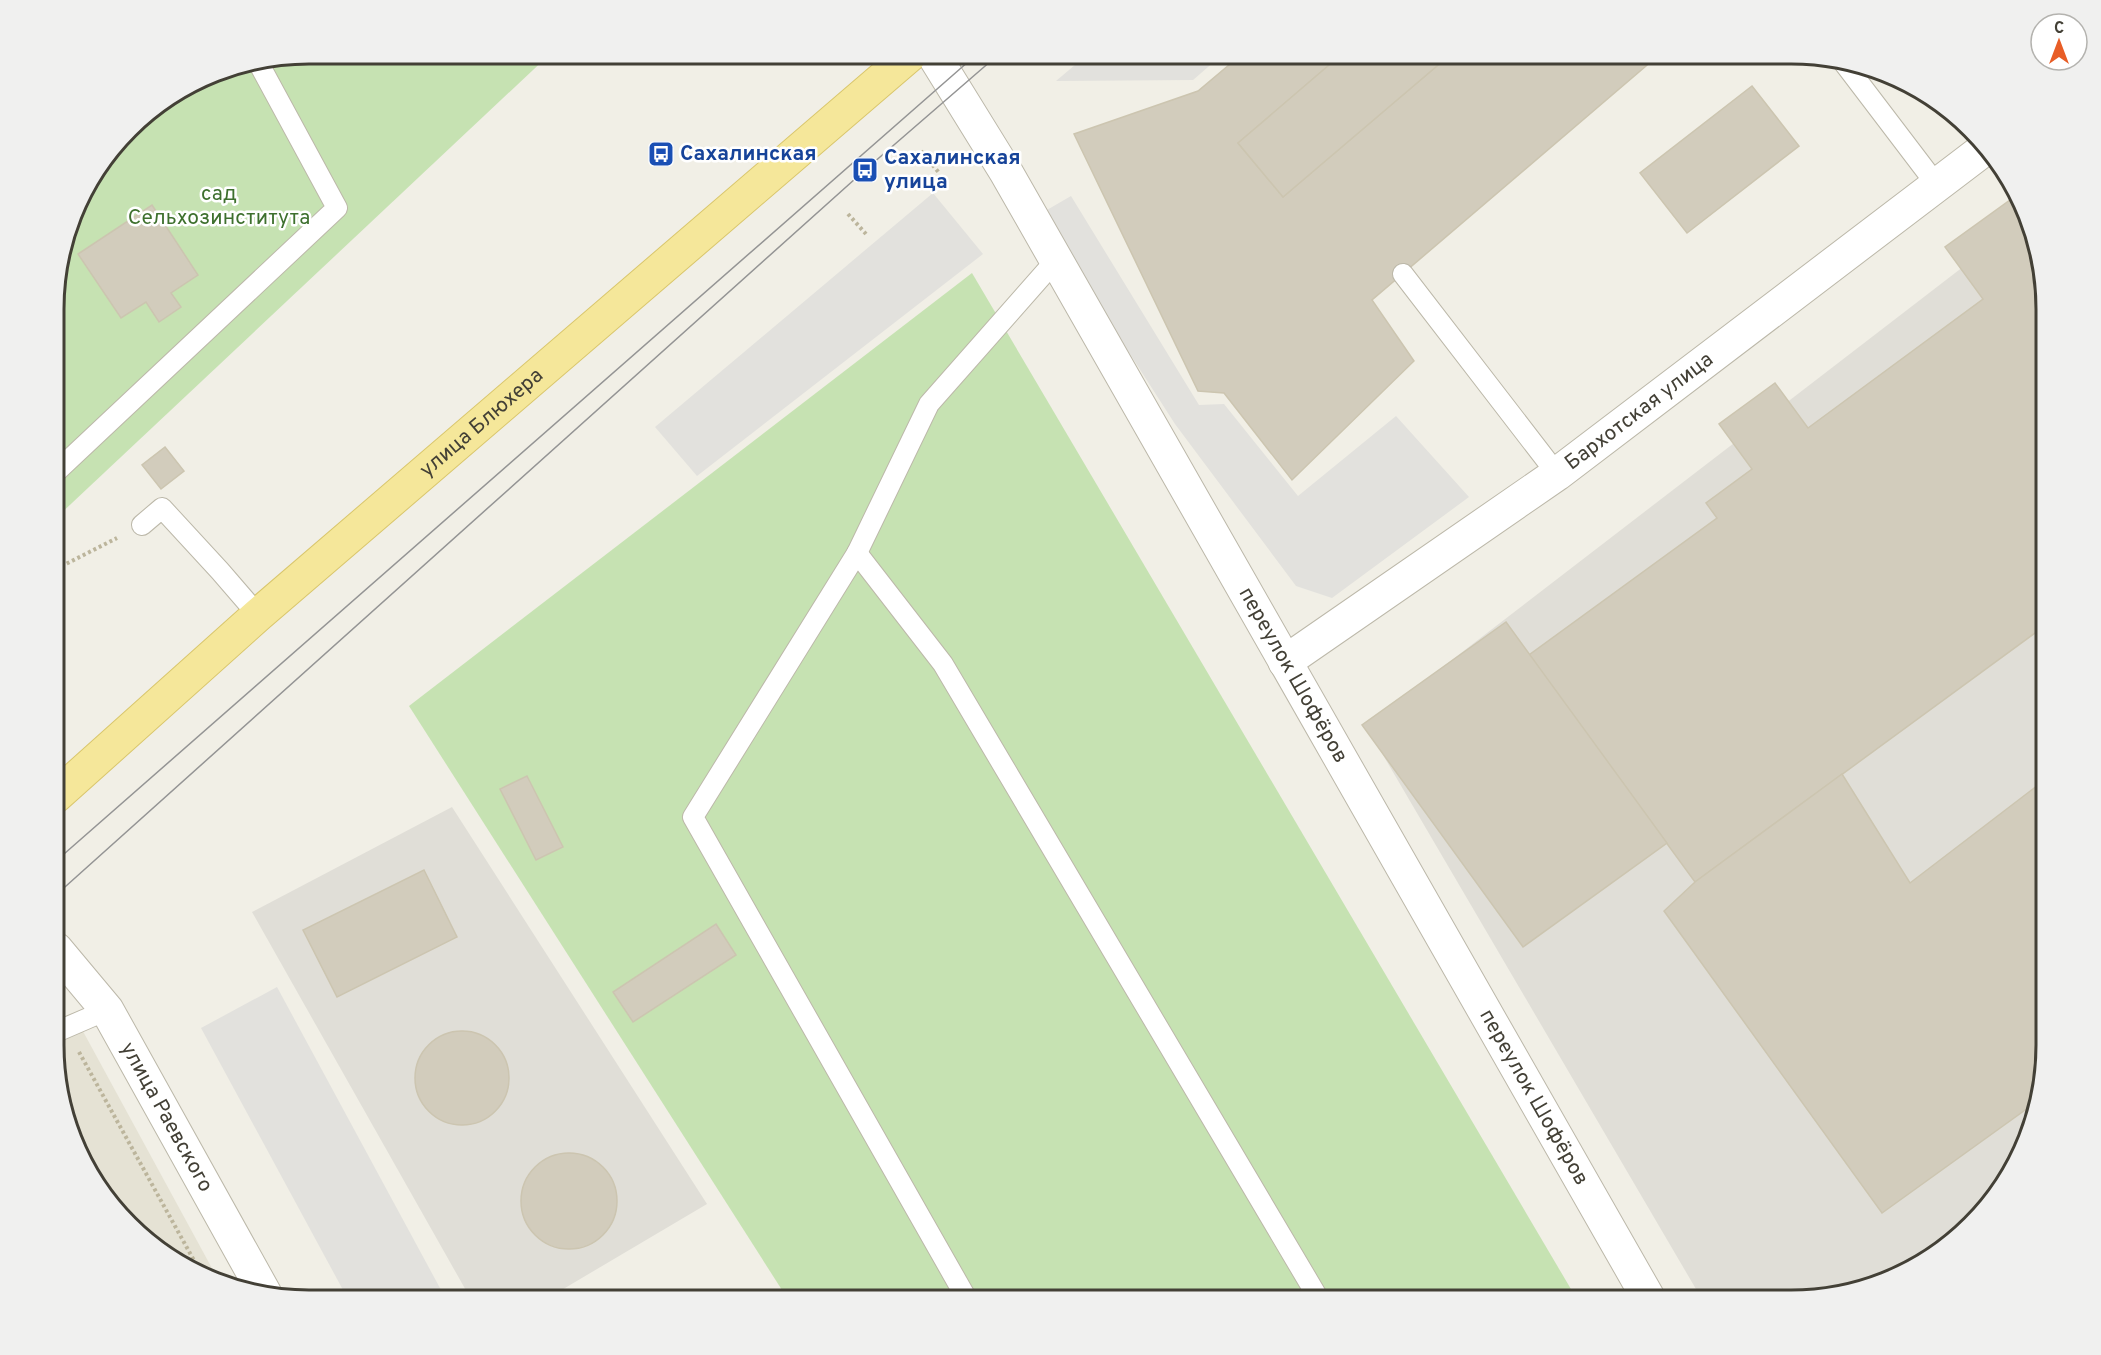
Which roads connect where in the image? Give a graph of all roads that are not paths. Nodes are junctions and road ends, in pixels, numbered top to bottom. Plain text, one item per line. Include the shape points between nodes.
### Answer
1 (898, 64) edge
2 (939, 64) edge
3 (262, 69) edge
4 (1851, 72) edge
5 (1980, 152) edge
6 (1936, 184) junction
7 (1056, 260) junction
8 (1403, 274) dead end
9 (64, 464) edge
10 (1557, 474) junction
11 (142, 525) road end
12 (857, 553) junction
13 (258, 615) junction
14 (1285, 663) junction
15 (64, 789) edge
16 (64, 959) edge
17 (107, 1010) junction
18 (64, 1029) edge
19 (260, 1286) edge
20 (962, 1290) edge
21 (1313, 1290) edge
22 (1644, 1290) edge

1 - 13 main road, улица Блюхера
2 - 7 street, переулок Шофёров
3 - 9 lane via 337,208
4 - 6 lane
5 - 6 street, Бархотская улица
6 - 10 street, Бархотская улица
7 - 12 lane via 929,404
7 - 14 street, переулок Шофёров
8 - 10 lane
10 - 14 street, Бархотская улица
11 - 13 lane via 162,508
12 - 20 lane via 693,818
12 - 21 lane via 943,664
13 - 15 main road, улица Блюхера
14 - 22 street, переулок Шофёров
16 - 17 street, улица Раевского
17 - 18 lane
17 - 19 street, улица Раевского

